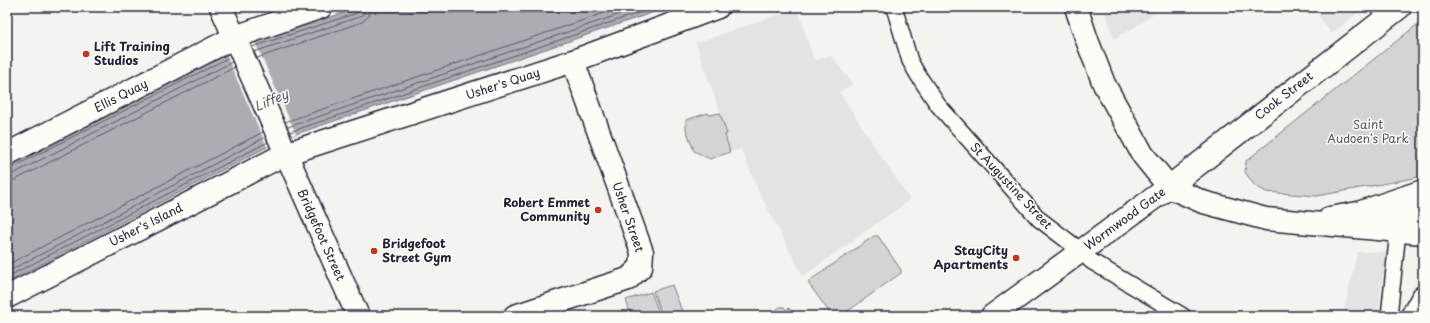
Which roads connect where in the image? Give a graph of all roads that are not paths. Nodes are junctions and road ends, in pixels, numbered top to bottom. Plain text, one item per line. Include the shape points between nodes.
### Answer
1 (221, 7) edge
2 (321, 7) edge
3 (718, 7) edge
4 (894, 7) edge
5 (1076, 7) edge
6 (1400, 7) edge
7 (237, 41) junction
8 (573, 62) junction
9 (283, 148) junction
10 (7, 154) edge
11 (1169, 186) junction
12 (1423, 191) edge
13 (1423, 211) edge
14 (1358, 213) junction
15 (1289, 221) junction
16 (1398, 231) junction
17 (1423, 233) edge
18 (1081, 251) junction
19 (7, 297) edge
20 (1423, 297) edge
21 (999, 314) edge
22 (1178, 315) edge
23 (358, 316) edge
24 (515, 316) edge
25 (1389, 316) edge
26 (1412, 316) edge

1 - 7 main road, Bridgefoot Street
2 - 7 main road, Ellis Quay
3 - 8 main road, Usher's Quay
4 - 18 street, St Augustine Street via 910,61 938,105 1039,219
5 - 11 main road via 1104,84 1143,154
6 - 11 main road, Cook Street
7 - 9 main road, Bridgefoot Street
7 - 10 main road, Ellis Quay
8 - 9 main road, Usher's Quay
8 - 24 main road, Usher Street via 642,252 641,267 628,279
9 - 19 main road, Usher's Island
9 - 23 main road, Bridgefoot Street
11 - 15 main road via 1203,202 1252,216
11 - 18 main road, Wormwood Gate
12 - 14 main road
13 - 14 main road
14 - 15 main road via 1334,218
15 - 16 main road
16 - 17 main road
16 - 25 street
18 - 21 main road, Wormwood Gate
18 - 22 street, St Augustine Street via 1090,261
20 - 26 main road

